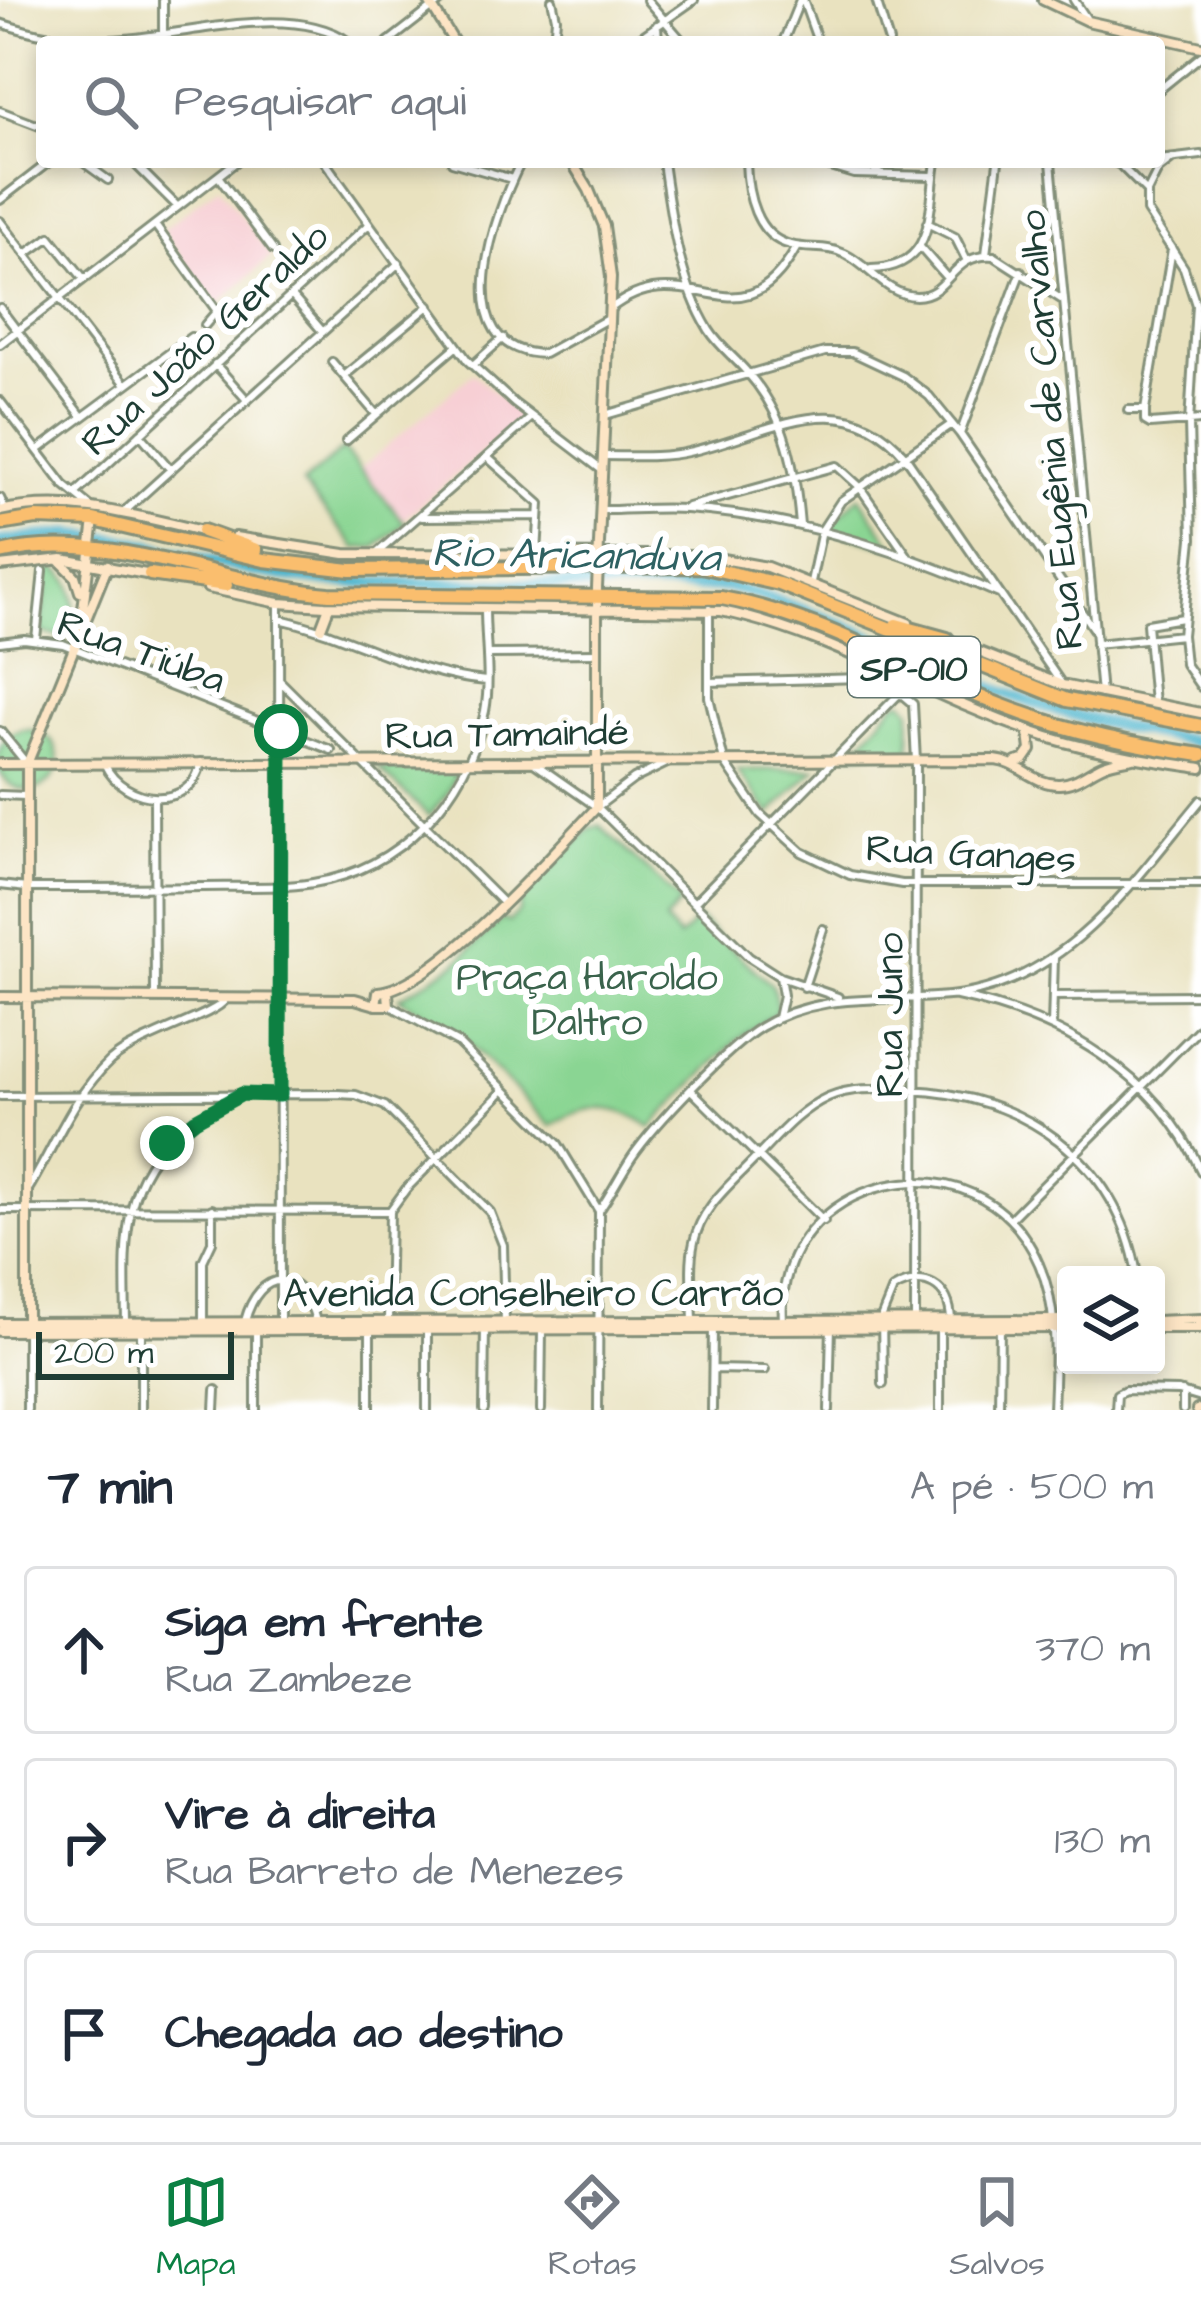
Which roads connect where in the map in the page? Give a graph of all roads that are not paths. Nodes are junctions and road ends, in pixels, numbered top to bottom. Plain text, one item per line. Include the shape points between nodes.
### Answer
1 (163, 0) edge
2 (442, 0) edge
3 (552, 0) edge
4 (646, 0) edge
5 (694, 0) edge
6 (802, 0) edge
7 (875, 0) edge
8 (1043, 0) edge
9 (1074, 0) edge
10 (430, 4) edge
11 (1060, 4) edge
12 (1088, 21) junction
13 (661, 22) junction
14 (0, 23) edge
15 (54, 36) edge
16 (163, 36) edge
17 (180, 36) edge
18 (340, 36) edge
19 (395, 36) edge
20 (450, 36) edge
21 (554, 36) edge
22 (642, 36) edge
23 (659, 36) edge
24 (676, 36) edge
25 (787, 36) edge
26 (816, 36) edge
27 (888, 36) edge
28 (1144, 36) edge
29 (1165, 41) edge
30 (1201, 51) edge
31 (1165, 84) edge
32 (0, 111) edge
33 (36, 125) edge
34 (1201, 155) edge
35 (1172, 159) junction
36 (1165, 160) edge
37 (1165, 164) edge
38 (41, 168) edge
39 (91, 168) edge
40 (140, 168) edge
41 (228, 168) edge
42 (329, 168) edge
43 (473, 168) edge
44 (518, 168) edge
45 (576, 168) edge
46 (664, 168) edge
47 (746, 168) edge
48 (831, 168) edge
49 (873, 168) edge
50 (935, 168) edge
51 (997, 168) edge
52 (1052, 168) edge
53 (1122, 168) edge
54 (1161, 168) edge
55 (882, 175) junction
56 (218, 176) junction
57 (933, 176) junction
58 (512, 179) junction
59 (108, 180) dead end
60 (1147, 192) junction
61 (0, 200) edge
62 (178, 207) junction
63 (0, 221) edge
64 (370, 223) junction
65 (927, 223) junction
66 (155, 225) junction
67 (797, 247) junction
68 (920, 248) junction
69 (1172, 249) junction
70 (273, 250) dead end
71 (26, 254) junction
72 (986, 255) junction
73 (967, 259) junction
74 (399, 263) junction
75 (867, 269) junction
76 (1021, 271) junction
77 (947, 278) junction
78 (84, 279) junction
79 (691, 290) junction
80 (291, 295) junction
81 (61, 298) junction
82 (1064, 301) junction
83 (429, 306) junction
84 (0, 308) edge
85 (610, 314) junction
86 (205, 325) dead end
87 (18, 330) junction
88 (323, 332) junction
89 (191, 337) dead end
90 (502, 338) junction
91 (0, 344) edge
92 (457, 346) junction
93 (332, 362) dead end
94 (215, 364) junction
95 (472, 365) junction
96 (748, 373) junction
97 (344, 376) junction
98 (125, 383) junction
99 (247, 400) junction
100 (0, 401) edge
101 (1128, 410) dead end
102 (1144, 410) junction
103 (376, 414) junction
104 (605, 415) junction
105 (82, 416) junction
106 (532, 416) junction
107 (1189, 419) junction
108 (1201, 420) edge
109 (952, 424) junction
110 (782, 425) junction
111 (140, 434) junction
112 (960, 434) junction
113 (346, 440) dead end
114 (1201, 448) edge
115 (38, 450) junction
116 (1191, 453) junction
117 (604, 456) junction
118 (905, 456) junction
119 (487, 458) junction
120 (171, 470) junction
121 (603, 471) junction
122 (796, 475) junction
123 (64, 484) junction
124 (859, 486) junction
125 (75, 494) junction
126 (0, 498) edge
127 (53, 505) junction
128 (685, 508) junction
129 (3, 510) edge
130 (602, 510) junction
131 (124, 512) junction
132 (538, 516) junction
133 (93, 517) junction
134 (419, 517) junction
135 (0, 524) edge
136 (800, 525) junction
137 (822, 530) junction
138 (1201, 530) edge
139 (203, 531) junction
140 (1192, 538) junction
141 (86, 550) junction
142 (537, 553) junction
143 (0, 554) edge
144 (907, 554) junction
145 (375, 555) junction
146 (58, 560) junction
147 (598, 564) junction
148 (108, 565) junction
149 (0, 566) edge
150 (351, 570) junction
151 (43, 571) dead end
152 (150, 574) joint
153 (811, 582) junction
154 (1001, 595) junction
155 (281, 596) junction
156 (597, 597) junction
157 (82, 601) junction
158 (329, 606) junction
159 (485, 609) junction
160 (709, 609) junction
161 (851, 613) junction
162 (787, 615) junction
163 (1182, 618) junction
164 (279, 619) junction
165 (82, 625) junction
166 (321, 628) junction
167 (1094, 630) junction
168 (1182, 635) junction
169 (1148, 638) junction
170 (36, 639) junction
171 (947, 639) junction
172 (0, 642) edge
173 (1096, 644) junction
174 (73, 648) junction
175 (597, 653) junction
176 (485, 654) junction
177 (1185, 664) junction
178 (1201, 664) edge
179 (882, 670) junction
180 (280, 681) junction
181 (486, 681) junction
182 (709, 682) junction
183 (1062, 685) junction
184 (1201, 687) edge
185 (900, 693) junction
186 (1101, 694) junction
187 (1154, 704) junction
188 (1201, 712) edge
189 (1201, 726) edge
190 (1027, 730) junction
191 (0, 731) edge
192 (281, 731) junction
193 (331, 749) dead end
194 (1201, 755) edge
195 (1137, 758) junction
196 (916, 760) junction
197 (531, 761) junction
198 (597, 761) junction
199 (672, 761) junction
200 (724, 761) junction
201 (833, 761) junction
202 (201, 762) junction
203 (467, 762) junction
204 (1014, 763) junction
205 (0, 764) edge
206 (27, 764) junction
207 (104, 764) junction
208 (280, 764) junction
209 (365, 764) junction
210 (1201, 768) edge
211 (0, 795) edge
212 (27, 796) junction
213 (154, 799) junction
214 (1201, 800) edge
215 (598, 807) junction
216 (769, 824) junction
217 (425, 825) junction
218 (916, 884) junction
219 (1201, 884) edge
220 (0, 885) edge
221 (280, 886) junction
222 (1130, 886) junction
223 (27, 888) junction
224 (153, 888) junction
225 (502, 902) junction
226 (694, 903) junction
227 (823, 928) dead end
228 (1054, 956) junction
229 (780, 976) junction
230 (804, 986) junction
231 (814, 989) junction
232 (388, 993) junction
233 (953, 995) junction
234 (1201, 995) edge
235 (916, 996) junction
236 (1053, 996) junction
237 (28, 997) junction
238 (0, 998) edge
239 (154, 998) junction
240 (210, 998) junction
241 (842, 998) junction
242 (225, 999) junction
243 (281, 999) junction
244 (376, 999) junction
245 (818, 1004) junction
246 (389, 1005) junction
247 (200, 1015) junction
248 (778, 1018) junction
249 (1052, 1026) junction
250 (1201, 1027) edge
251 (1141, 1089) junction
252 (504, 1090) junction
253 (916, 1090) junction
254 (692, 1091) junction
255 (242, 1094) junction
256 (81, 1095) junction
257 (280, 1095) junction
258 (0, 1096) edge
259 (27, 1096) junction
260 (1075, 1155) junction
261 (758, 1156) junction
262 (439, 1157) junction
263 (1200, 1166) edge
264 (916, 1181) junction
265 (29, 1188) junction
266 (29, 1209) junction
267 (130, 1209) junction
268 (212, 1209) junction
269 (280, 1209) junction
270 (0, 1210) edge
271 (390, 1211) junction
272 (599, 1211) junction
273 (1010, 1219) junction
274 (824, 1221) junction
275 (1134, 1266) edge
276 (915, 1280) junction
277 (280, 1281) junction
278 (126, 1322) junction
279 (203, 1323) junction
280 (944, 1324) junction
281 (1000, 1324) junction
282 (1051, 1324) junction
283 (1057, 1324) edge
284 (1201, 1324) edge
285 (831, 1325) junction
286 (882, 1325) junction
287 (915, 1325) junction
288 (1165, 1325) edge
289 (244, 1326) junction
290 (280, 1326) junction
291 (316, 1326) junction
292 (370, 1326) junction
293 (388, 1326) junction
294 (427, 1326) junction
295 (485, 1326) junction
296 (506, 1326) junction
297 (542, 1326) junction
298 (598, 1326) junction
299 (693, 1326) junction
300 (713, 1326) junction
301 (783, 1326) junction
302 (0, 1327) edge
303 (27, 1327) junction
304 (141, 1327) junction
305 (256, 1327) junction
306 (713, 1369) junction
307 (765, 1370) dead end
308 (883, 1384) dead end
309 (216, 1390) dead end
310 (1183, 1392) junction
311 (1201, 1398) edge
312 (27, 1410) edge
313 (141, 1410) edge
314 (215, 1410) edge
315 (256, 1410) edge
316 (370, 1410) edge
317 (427, 1410) edge
318 (484, 1410) edge
319 (542, 1410) edge
320 (598, 1410) edge
321 (712, 1410) edge
322 (829, 1410) edge
323 (940, 1410) edge
324 (999, 1410) edge
325 (1054, 1410) edge
326 (1116, 1410) edge
327 (1183, 1410) edge

1 - 16 street
2 - 10 street
3 - 21 street
4 - 13 street
5 - 13 street
6 - 25 street
6 - 26 street
7 - 27 street
8 - 11 main road
9 - 12 street
10 - 19 street
10 - 20 main road
11 - 12 main road
12 - 28 main road
13 - 22 street
13 - 23 street
13 - 24 street
14 - 15 street
17 - 18 street via 294,23
29 - 30 main road
30 - 31 street
32 - 33 street
34 - 35 street
35 - 36 street
35 - 37 street
38 - 61 street
39 - 59 street
40 - 62 street
41 - 56 street
42 - 64 street
43 - 58 street
44 - 58 street
45 - 85 main road via 604,226
46 - 79 street
47 - 67 street via 761,223
48 - 55 street
49 - 55 street
50 - 57 street
51 - 72 street
52 - 82 street, Rua Eugênia de Carvalho
53 - 60 street
54 - 60 street
55 - 57 street
56 - 62 street
56 - 70 street
57 - 65 street
58 - 90 street via 483,291
60 - 69 street via 1150,217
62 - 66 street
63 - 71 street
64 - 74 street
64 - 80 street, Rua João Geraldo
65 - 68 street
65 - 73 street via 956,238
66 - 78 street
66 - 86 street via 218,313
67 - 75 street via 835,250
67 - 79 street via 757,293 731,298
68 - 75 street via 897,267
68 - 77 street
69 - 102 street
69 - 107 street via 1196,305
71 - 78 street via 50,237
71 - 81 street
72 - 73 street
72 - 76 street
73 - 77 street
74 - 83 street
74 - 88 street
75 - 77 street via 916,296
76 - 82 street
76 - 112 street
78 - 81 street
79 - 85 street via 654,285
79 - 96 street via 712,334
80 - 88 street
80 - 94 street, Rua João Geraldo
81 - 87 street
81 - 98 street
82 - 167 street, Rua Eugênia de Carvalho
83 - 92 street
83 - 97 street
84 - 87 street
85 - 90 street via 544,354
85 - 104 main road
87 - 91 street
87 - 105 street
88 - 99 street
89 - 98 street
90 - 95 street
92 - 95 street
92 - 103 street
93 - 97 street
94 - 99 street
94 - 111 street, Rua João Geraldo
95 - 106 street
96 - 104 street
96 - 109 street via 814,353 852,352 914,382
96 - 110 street
97 - 103 street
98 - 105 street
99 - 120 street
100 - 115 street
101 - 102 street
102 - 107 street via 1146,423
103 - 113 street
104 - 117 main road
105 - 115 street
106 - 119 street
106 - 121 street
107 - 108 street
107 - 116 street
109 - 112 street
109 - 118 street
110 - 117 street via 688,452
110 - 118 street via 860,419
110 - 122 street
111 - 120 street
111 - 125 street, Rua João Geraldo
112 - 167 street
114 - 116 street
115 - 123 street
116 - 140 street
117 - 121 main road
118 - 124 street
118 - 154 street
119 - 132 street via 538,502
119 - 134 street
120 - 131 street
121 - 130 main road
122 - 124 street via 837,466
122 - 128 street
122 - 136 street
123 - 125 street
123 - 127 street
124 - 137 street
124 - 144 street
125 - 133 street
126 - 129 street
127 - 129 main road
127 - 133 main road
128 - 130 street
128 - 136 street
130 - 147 main road
131 - 133 main road
131 - 139 main road
132 - 134 street
132 - 142 street
133 - 135 highway, SP-010
133 - 141 main road
133 - 150 highway, SP-010 via 264,560
134 - 145 street
136 - 137 street
137 - 144 street
137 - 153 street
138 - 140 street
139 - 145 main road
139 - 150 highway
140 - 163 street
141 - 143 highway, SP-010
141 - 146 main road
141 - 148 main road
141 - 155 highway, SP-010
141 - 157 main road
142 - 145 main road
142 - 147 main road
144 - 154 street
146 - 149 main road
146 - 157 main road via 75,576
147 - 150 highway, SP-010
147 - 153 main road via 734,560
147 - 156 main road
147 - 161 highway, SP-010 via 701,566 779,584
148 - 152 main road
148 - 165 main road
151 - 170 street
152 - 155 highway
153 - 171 main road
154 - 183 street
155 - 156 highway, SP-010
155 - 158 main road
155 - 164 street
156 - 159 main road
156 - 160 main road
156 - 162 highway, SP-010 via 721,598
156 - 175 main road
157 - 165 main road
158 - 159 main road
158 - 166 main road
159 - 176 street
160 - 179 main road via 778,626
160 - 182 street, Rua Ganges
161 - 171 highway
161 - 189 highway, SP-010 via 1066,700
162 - 179 highway via 874,658
162 - 194 highway, SP-010 via 1018,712
163 - 168 street
163 - 169 street via 1148,622
164 - 166 street
164 - 180 street
165 - 174 main road
166 - 181 street via 416,666
167 - 173 street, Rua Eugênia de Carvalho
168 - 169 street
168 - 177 street
169 - 173 street
169 - 187 street
170 - 172 street, Rua Tiúba
170 - 174 street, Rua Tiúba
171 - 183 main road
173 - 186 street, Rua Eugênia de Carvalho
174 - 192 street, Rua Tiúba
174 - 206 main road
175 - 176 street
175 - 198 main road
176 - 181 street
177 - 178 street
177 - 184 street
179 - 190 main road
180 - 192 street
180 - 209 street
181 - 203 street
182 - 185 street via 864,678
182 - 200 street, Rua Ganges
183 - 186 main road
185 - 196 street, Rua Juno via 911,702
185 - 201 street
186 - 187 main road
187 - 188 main road
190 - 195 main road
190 - 204 main road via 1031,751
191 - 206 street
192 - 193 street, Rua Tiúba
192 - 208 street
195 - 204 main road, Rua Tamaindé via 1058,784
195 - 210 main road
196 - 201 main road, Rua Tamaindé
196 - 204 main road, Rua Tamaindé
196 - 218 street, Rua Juno
197 - 198 main road, Rua Tamaindé
197 - 203 main road, Rua Tamaindé
197 - 215 street
198 - 199 main road, Rua Tamaindé
198 - 215 main road
199 - 200 main road, Rua Tamaindé
199 - 215 street
200 - 201 main road, Rua Tamaindé
200 - 216 street, Rua Ganges
201 - 216 street
202 - 207 main road, Rua Tamaindé
202 - 208 main road, Rua Tamaindé
202 - 213 street via 191,784
203 - 209 main road, Rua Tamaindé
203 - 217 street
205 - 206 main road, Rua Tamaindé
206 - 207 main road, Rua Tamaindé
206 - 212 main road
207 - 213 street via 120,787
208 - 209 main road, Rua Tamaindé
208 - 221 street
209 - 217 street
211 - 212 street
212 - 223 main road
213 - 224 street
214 - 222 street
215 - 225 main road
215 - 226 street
216 - 218 street, Rua Ganges via 838,870
216 - 226 street
217 - 221 street via 396,851 347,875
217 - 225 street
218 - 222 street, Rua Ganges
218 - 235 street, Rua Juno
219 - 222 street, Rua Ganges
220 - 223 street
221 - 224 street
221 - 243 street
222 - 228 street
223 - 224 street
223 - 237 main road
224 - 239 street
225 - 232 main road via 441,962
226 - 229 street
227 - 230 street
228 - 233 street via 1002,983
228 - 236 street
229 - 230 street
229 - 248 street
230 - 231 street
231 - 241 street
231 - 245 street
232 - 244 main road
232 - 246 main road
233 - 235 street
233 - 249 street
234 - 236 street
235 - 241 street
235 - 253 street, Rua Juno
236 - 249 street
237 - 238 main road
237 - 239 main road
237 - 259 main road
239 - 240 main road
240 - 242 main road
240 - 247 street
241 - 245 street
242 - 243 main road
242 - 247 street
243 - 244 main road
243 - 257 street
244 - 246 main road
245 - 248 street
246 - 252 street via 458,1043
247 - 256 street via 124,1050
248 - 254 street via 740,1042
249 - 251 street via 1101,1053
250 - 251 street
251 - 260 street
251 - 263 street
252 - 262 street
252 - 272 street via 559,1144
253 - 260 street via 1001,1106
253 - 261 street via 852,1090 824,1099
253 - 264 street, Rua Juno
254 - 261 street
254 - 272 street via 648,1136
255 - 256 street
255 - 257 street
255 - 267 street via 179,1131
256 - 259 street
256 - 265 street
257 - 262 street via 371,1100
257 - 269 street
258 - 259 street
259 - 265 main road
260 - 273 street
260 - 275 street via 1116,1211
261 - 274 street
261 - 299 street via 699,1226
262 - 271 street
262 - 296 street via 496,1222
264 - 273 street via 962,1189
264 - 274 street via 865,1190
264 - 276 street, Rua Juno
265 - 266 main road
266 - 267 street
266 - 270 street
266 - 303 main road
267 - 268 street
267 - 278 street
268 - 269 street
268 - 279 street
269 - 271 street
269 - 277 street
271 - 293 street
272 - 298 street
273 - 282 street via 1042,1270
274 - 301 street via 795,1258
276 - 280 street via 944,1291
276 - 286 street via 889,1294
276 - 287 street, Rua Juno
277 - 289 street via 257,1291
277 - 290 street
277 - 291 street via 306,1293
278 - 303 main road, Avenida Conselheiro Carrão
278 - 304 main road, Avenida Conselheiro Carrão
279 - 289 main road, Avenida Conselheiro Carrão
279 - 304 main road, Avenida Conselheiro Carrão
280 - 281 main road, Avenida Conselheiro Carrão
280 - 287 main road, Avenida Conselheiro Carrão
280 - 323 street
281 - 282 main road, Avenida Conselheiro Carrão
281 - 324 street
282 - 283 main road, Avenida Conselheiro Carrão
282 - 325 street
284 - 288 main road
285 - 286 main road, Avenida Conselheiro Carrão
285 - 301 main road, Avenida Conselheiro Carrão
285 - 322 street
286 - 287 main road, Avenida Conselheiro Carrão
286 - 308 street
289 - 304 main road, Avenida Conselheiro Carrão
289 - 305 main road, Avenida Conselheiro Carrão
290 - 291 main road, Avenida Conselheiro Carrão
290 - 305 main road, Avenida Conselheiro Carrão
291 - 292 main road, Avenida Conselheiro Carrão
292 - 293 main road, Avenida Conselheiro Carrão
292 - 316 street
293 - 294 main road, Avenida Conselheiro Carrão
294 - 295 main road, Avenida Conselheiro Carrão
294 - 317 street
295 - 296 main road, Avenida Conselheiro Carrão
295 - 318 street
296 - 297 main road, Avenida Conselheiro Carrão
297 - 298 main road, Avenida Conselheiro Carrão
297 - 319 street
298 - 299 main road, Avenida Conselheiro Carrão
298 - 320 street
299 - 300 main road, Avenida Conselheiro Carrão
300 - 301 main road, Avenida Conselheiro Carrão
300 - 306 street
302 - 303 main road, Avenida Conselheiro Carrão
303 - 304 main road, Avenida Conselheiro Carrão
303 - 312 street
304 - 313 street
305 - 315 street
306 - 307 street
306 - 321 street
309 - 314 street
310 - 311 street
310 - 326 street via 1125,1390
310 - 327 street

